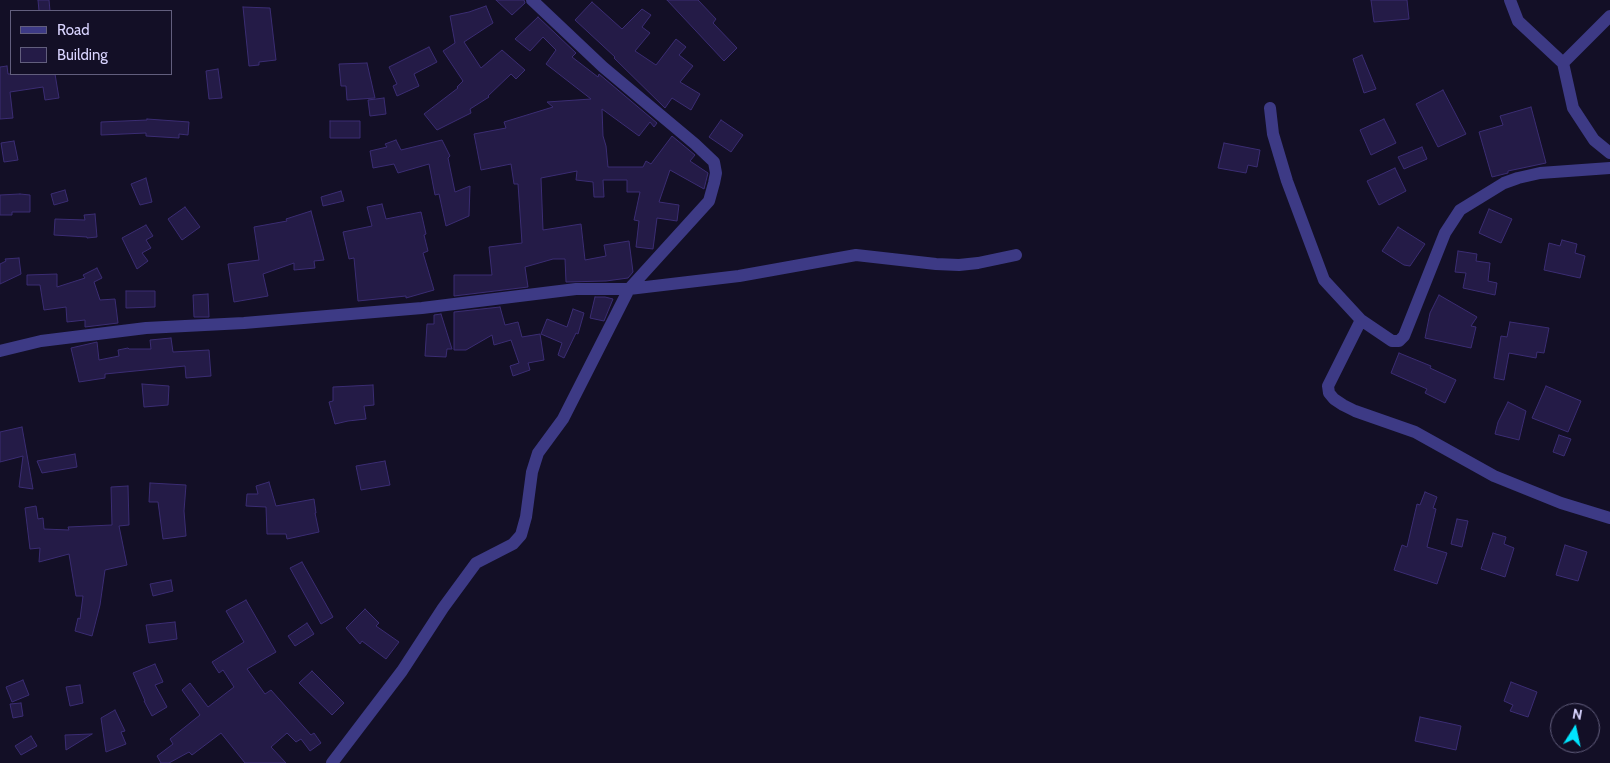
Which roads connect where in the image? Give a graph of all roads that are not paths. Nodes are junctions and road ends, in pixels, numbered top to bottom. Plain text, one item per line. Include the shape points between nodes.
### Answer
1 (532, 0) edge
2 (1510, 0) edge
3 (1610, 16) edge
4 (1564, 63) junction
5 (1270, 108) dead end
6 (1610, 153) edge
7 (1610, 168) edge
8 (1016, 255) dead end
9 (629, 289) junction
10 (1361, 320) junction
11 (0, 351) edge
12 (1610, 518) edge
13 (332, 763) edge

1 - 9 street via 603,68 714,162 716,173 710,201
2 - 4 street via 1518,21
3 - 4 street
4 - 6 street via 1573,108 1594,140
5 - 10 street via 1273,134 1287,181 1324,280
7 - 10 street via 1540,174 1504,183 1460,210 1445,233 1404,336 1399,341 1392,341
8 - 9 street via 958,265 856,256 739,276
9 - 11 street via 576,289 422,308 146,328 41,342
9 - 13 street via 563,419 538,453 521,535 513,544 476,563 402,671
10 - 12 street via 1328,386 1334,399 1356,411 1415,432 1494,476 1561,503

